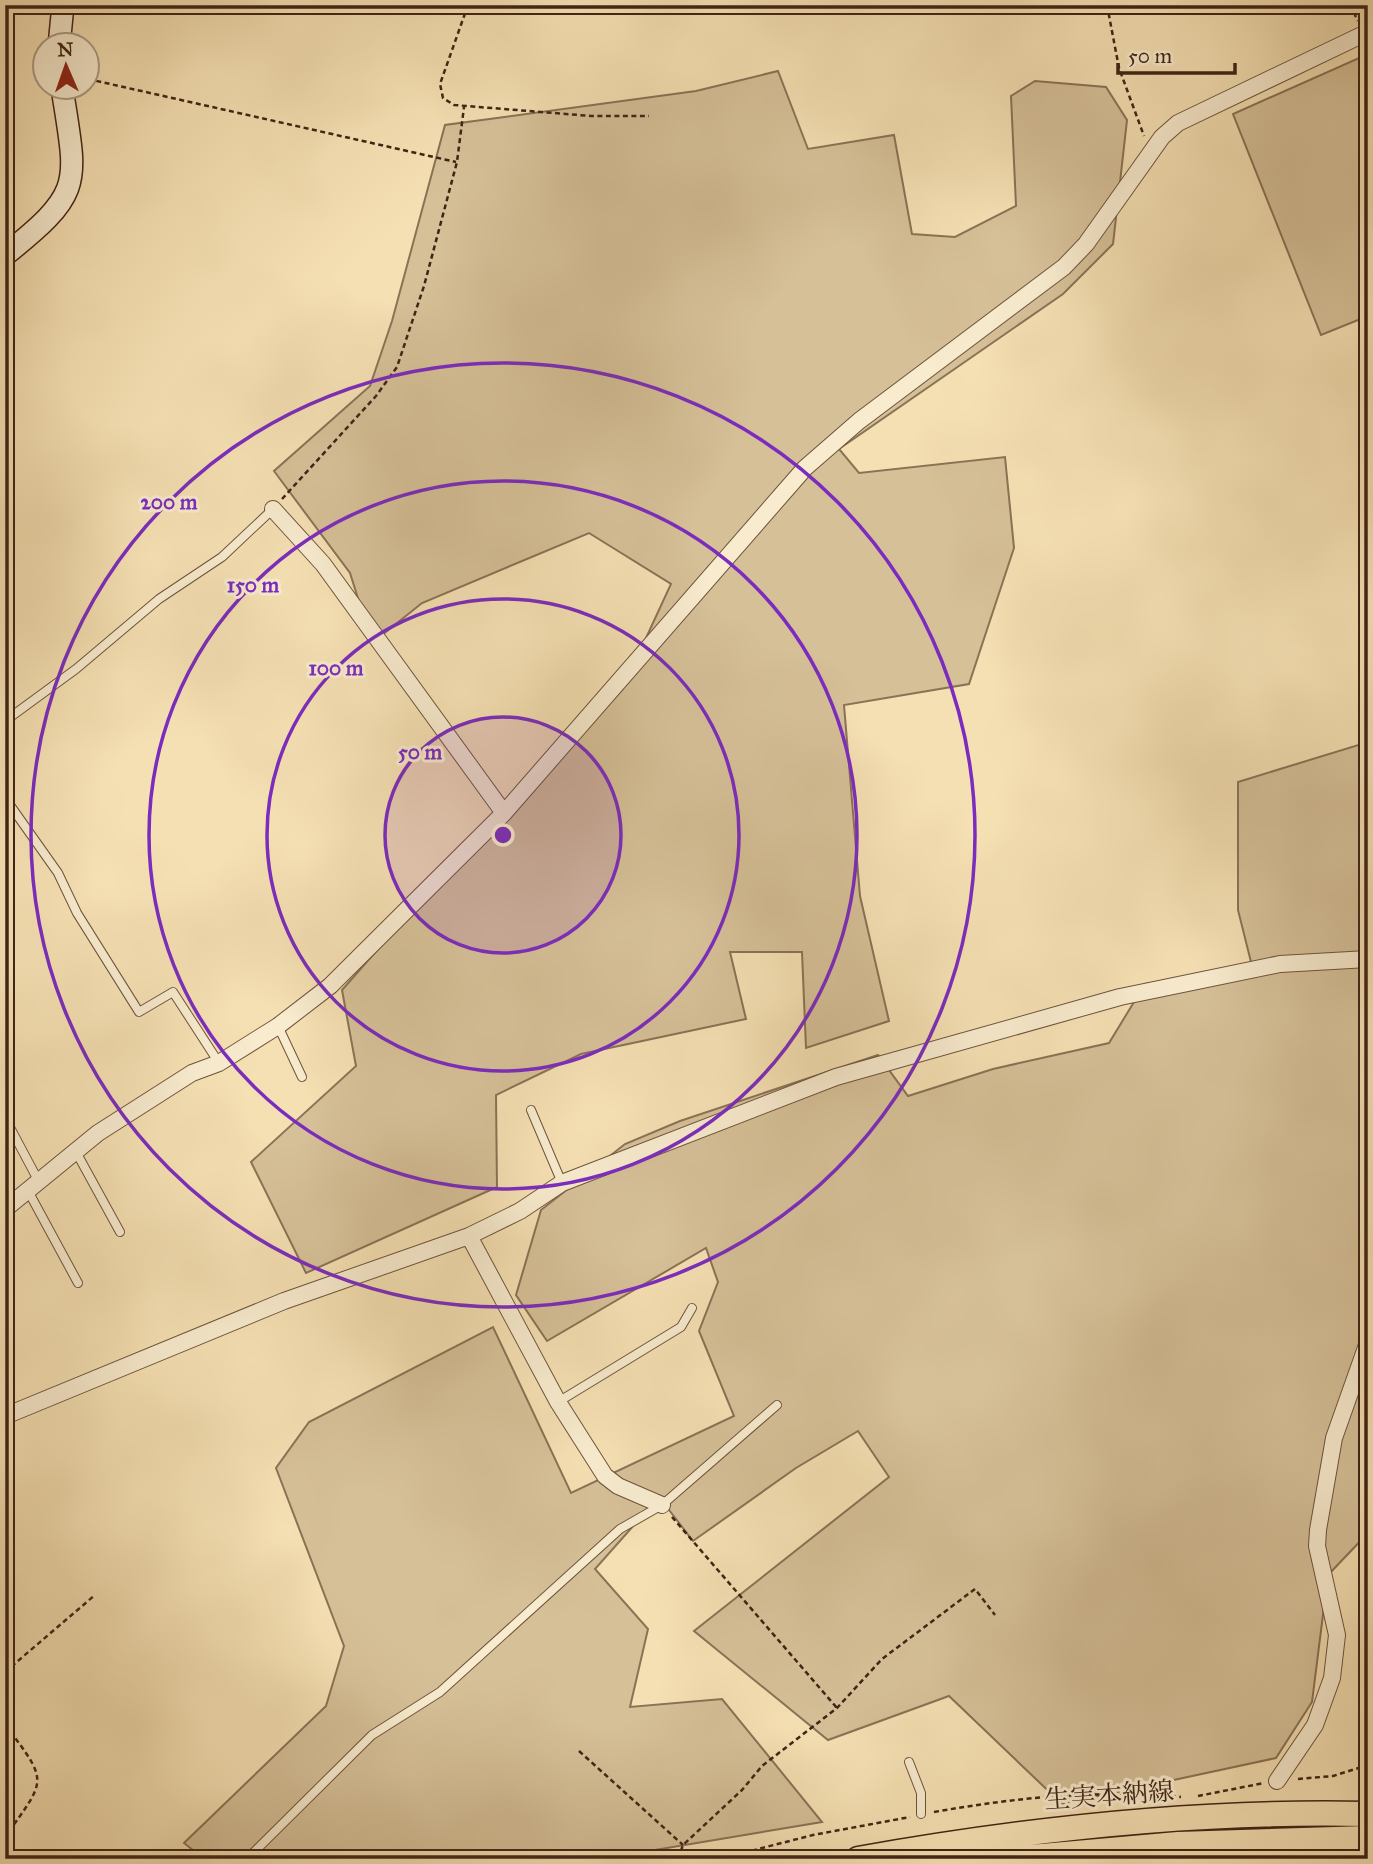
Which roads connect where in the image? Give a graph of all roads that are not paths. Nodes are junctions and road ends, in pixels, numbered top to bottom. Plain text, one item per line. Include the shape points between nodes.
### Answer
1 (63, 5) edge
2 (60, 32) edge
3 (1368, 32) edge
4 (64, 102) edge
5 (5, 255) edge
6 (273, 509) joint
7 (5, 721) edge
8 (5, 798) edge
9 (504, 813) junction
10 (1368, 959) edge
11 (278, 1026) junction
12 (219, 1063) junction
13 (302, 1077) dead end
14 (531, 1111) dead end
15 (5, 1118) edge
16 (75, 1150) junction
17 (562, 1183) junction
18 (33, 1184) junction
19 (5, 1209) edge
20 (120, 1232) dead end
21 (469, 1236) junction
22 (78, 1283) dead end
23 (692, 1308) dead end
24 (1368, 1342) edge
25 (558, 1402) junction
26 (777, 1405) dead end
27 (8, 1409) edge
28 (662, 1505) junction
29 (909, 1762) dead end
30 (1278, 1781) road end
31 (921, 1814) road end
32 (1368, 1814) edge
33 (1368, 1838) edge
34 (247, 1859) edge
35 (858, 1859) edge
36 (1007, 1859) edge

1 - 2 street
3 - 9 street via 1178,123 1064,267 859,421 805,468
4 - 5 street via 72,175 68,193 58,209
6 - 7 lane via 222,557 159,600
6 - 9 street via 323,564
8 - 12 lane via 58,873 77,913 139,1012 173,992
9 - 11 street via 330,986
10 - 17 street via 1280,964 1121,997 836,1077
11 - 12 street
11 - 13 lane
12 - 16 street via 192,1073
14 - 17 lane
15 - 18 lane
16 - 18 street
16 - 20 lane
17 - 21 street via 520,1211
18 - 19 street
18 - 22 lane
21 - 25 street
21 - 27 street via 284,1301
23 - 25 lane via 681,1327
24 - 30 street via 1334,1438 1318,1530 1317,1546 1337,1635 1332,1678 1315,1725
25 - 28 street via 605,1476
26 - 28 lane
28 - 34 lane via 620,1529 440,1692 372,1735
29 - 31 lane via 921,1793
32 - 35 main road, 生実本納線 via 1231,1816 1034,1830
33 - 36 main road, 生実本納線 via 1178,1844

